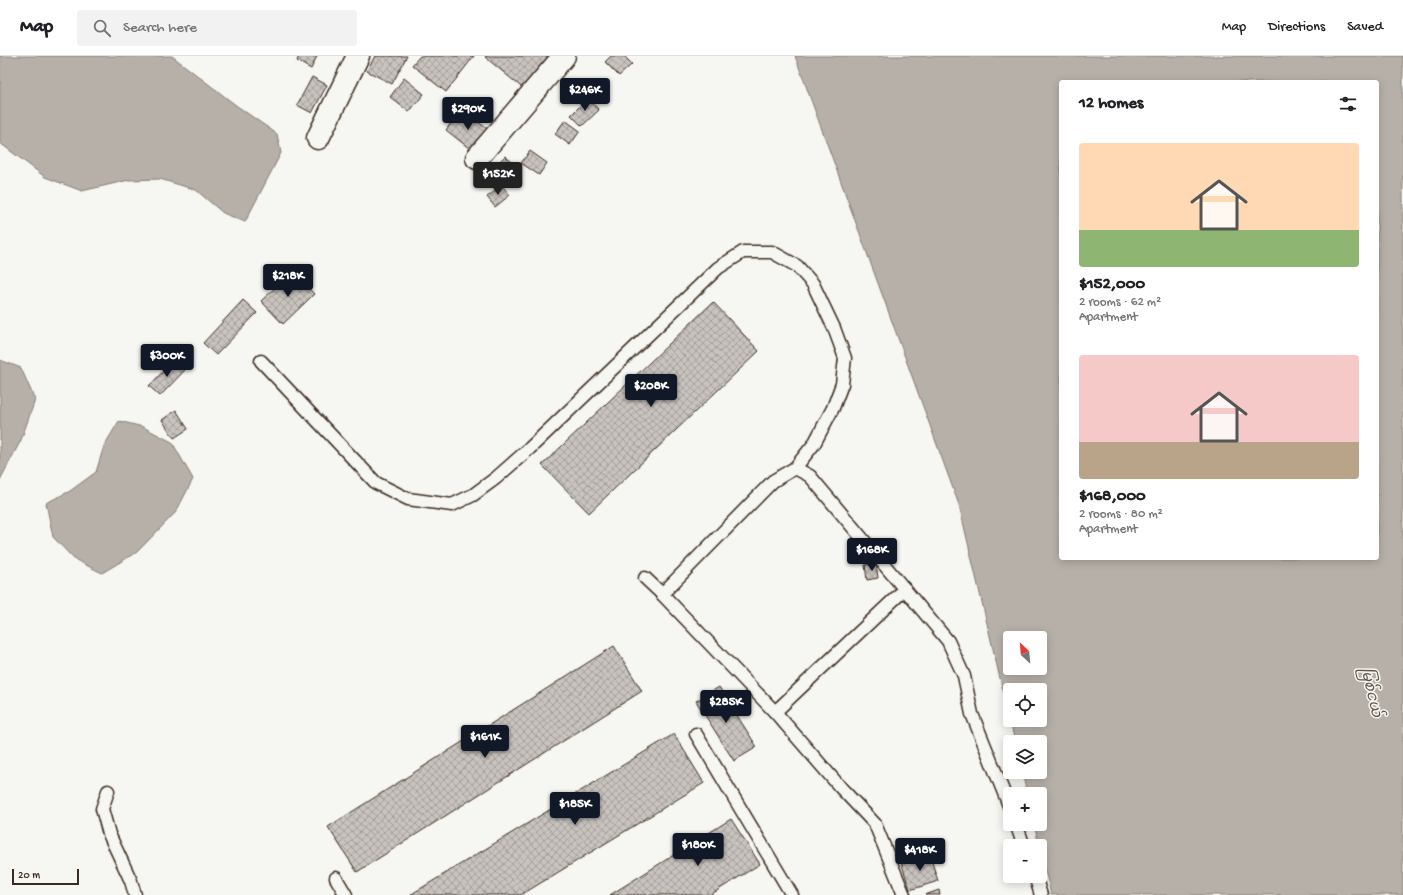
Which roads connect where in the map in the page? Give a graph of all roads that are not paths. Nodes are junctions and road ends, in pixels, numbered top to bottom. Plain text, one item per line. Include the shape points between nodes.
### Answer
1 (358, 56) edge
2 (564, 56) edge
3 (318, 138) dead end
4 (477, 158) dead end
5 (261, 361) dead end
6 (795, 468) junction
7 (645, 578) dead end
8 (905, 589) junction
9 (662, 594) junction
10 (775, 712) junction
11 (696, 734) dead end
12 (108, 791) dead end
13 (1003, 791) edge
14 (336, 878) dead end
15 (1037, 883) edge
16 (135, 895) edge
17 (346, 895) edge
18 (792, 895) edge
19 (904, 895) edge
20 (1041, 895) edge

1 - 3 street
2 - 4 street
5 - 6 lane via 376,483 408,499 452,505 473,495 530,448 718,268 743,252 772,252 796,266 813,284 845,358 842,384 833,408 814,444
6 - 8 lane via 810,476
6 - 9 lane via 773,481
7 - 9 lane
8 - 10 lane
8 - 13 lane via 948,642 964,676 972,714
9 - 10 lane
10 - 19 lane via 875,824
11 - 18 lane
12 - 16 lane via 102,809 109,834
14 - 17 lane
15 - 20 lane

